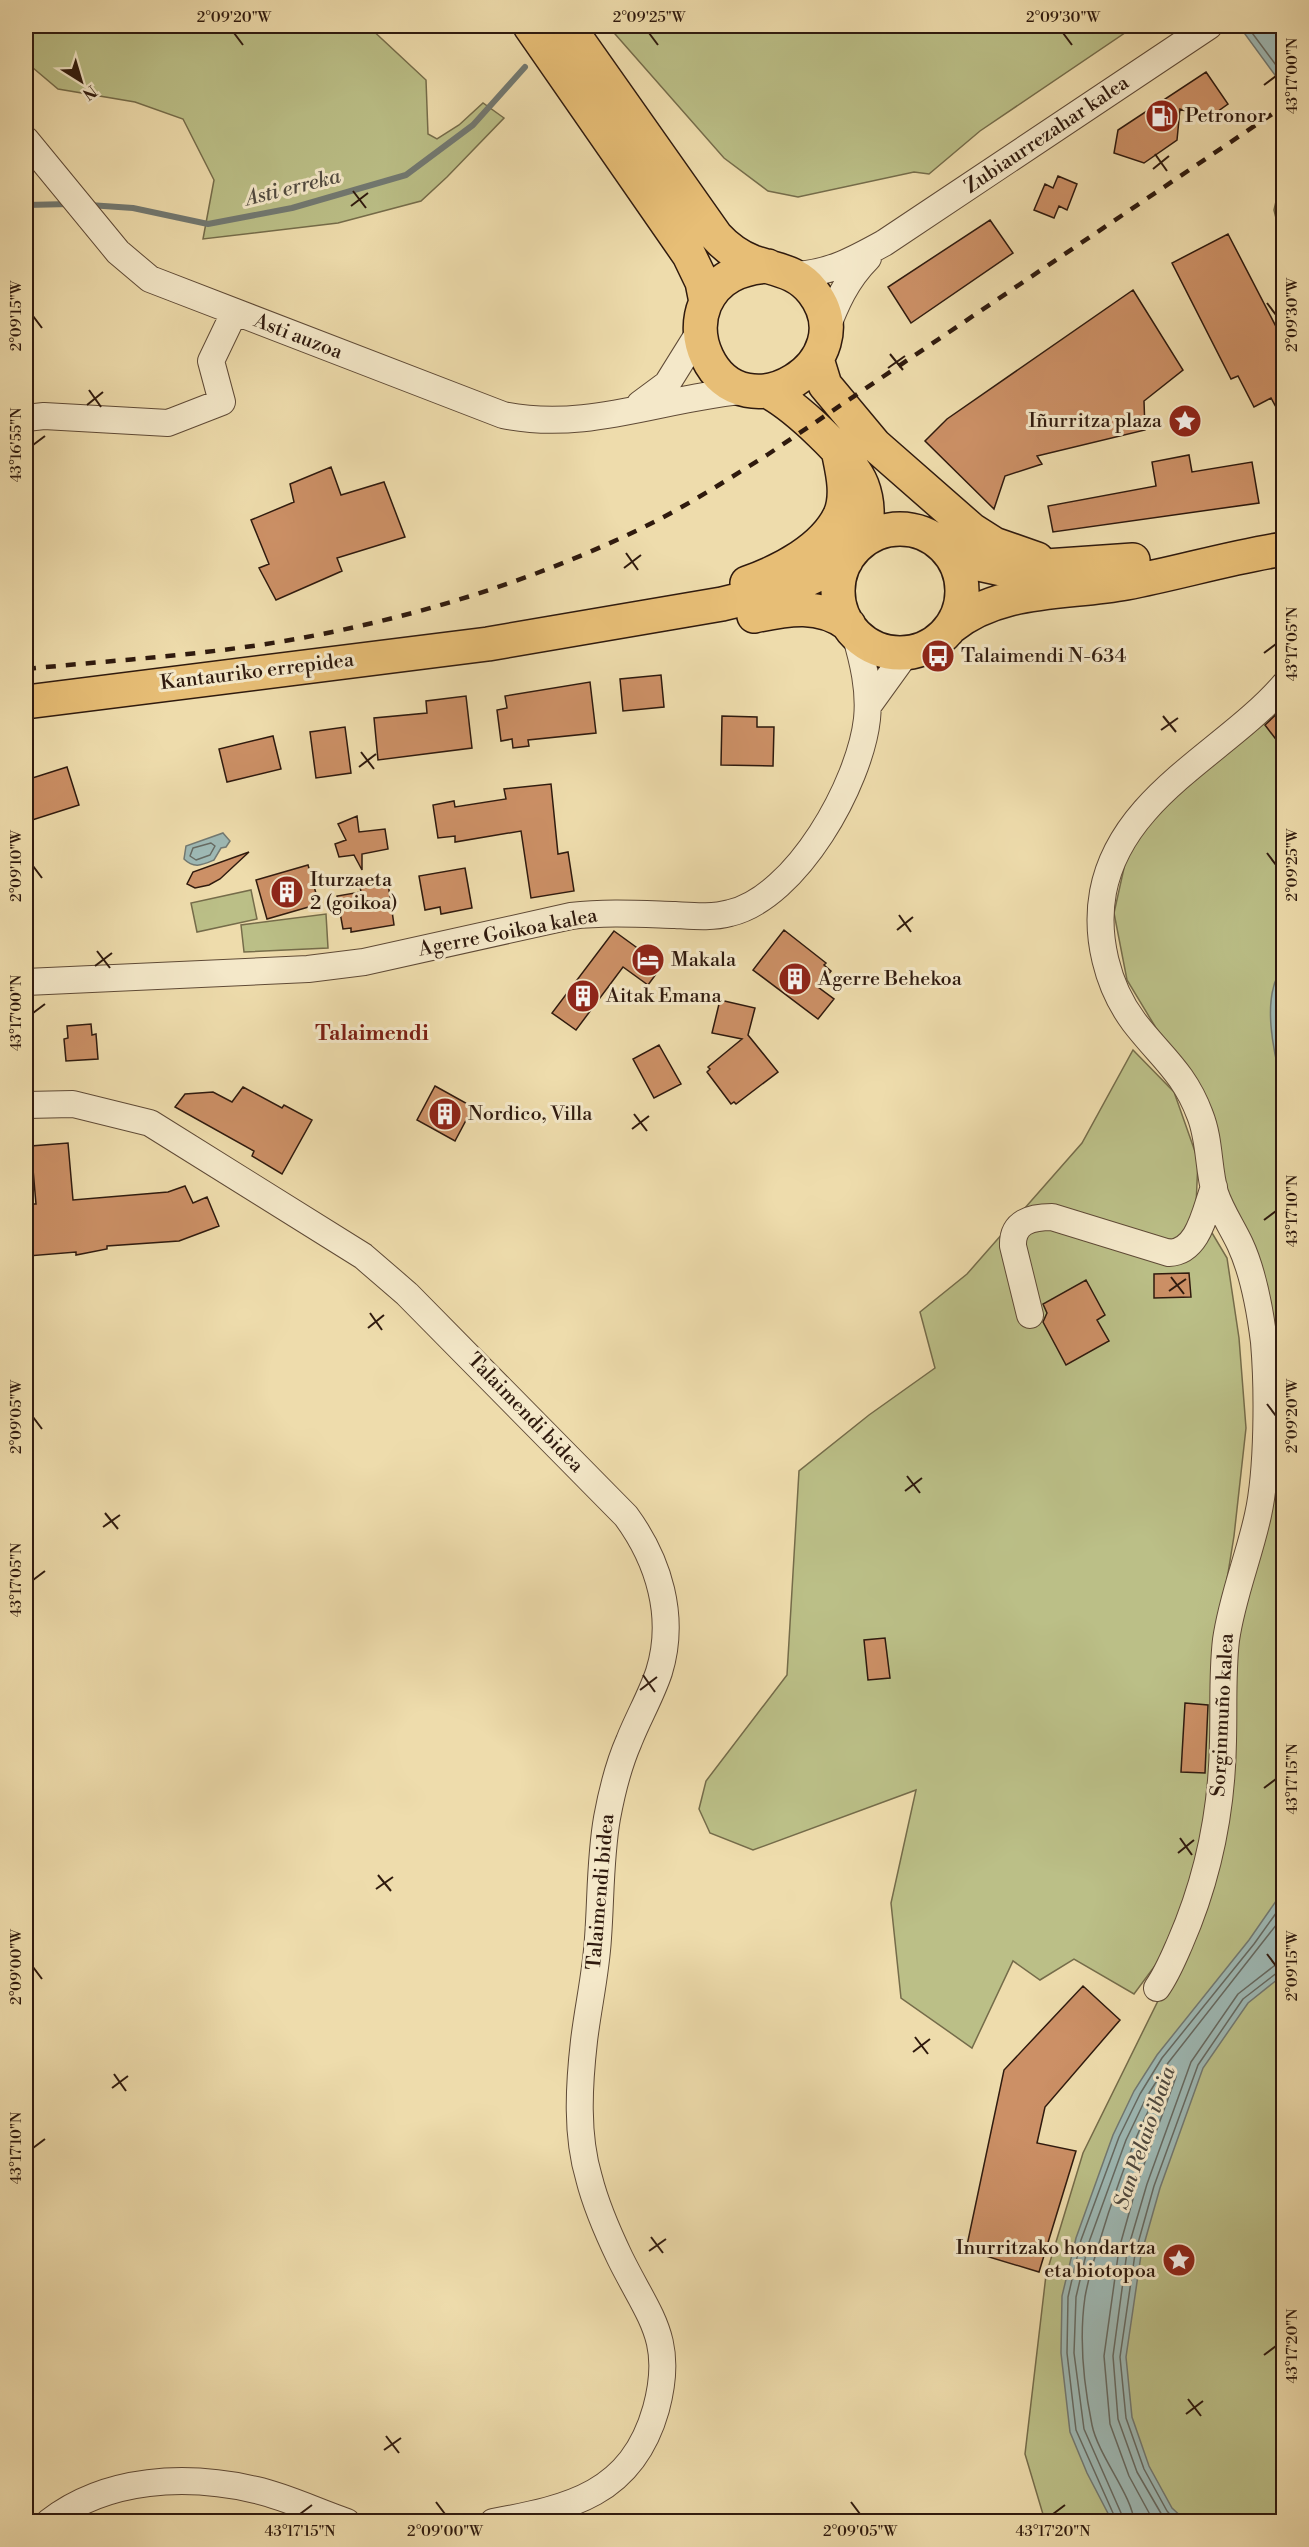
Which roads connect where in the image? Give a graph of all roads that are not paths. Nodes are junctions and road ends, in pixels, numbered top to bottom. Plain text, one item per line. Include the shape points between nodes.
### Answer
1 (523, 26) edge
2 (568, 26) edge
3 (576, 26) edge
4 (1209, 26) edge
5 (538, 38) edge
6 (597, 66) junction
7 (26, 141) edge
8 (884, 243) junction
9 (782, 271) junction
10 (234, 313) junction
11 (703, 317) junction
12 (822, 359) junction
13 (759, 391) junction
14 (627, 411) junction
15 (26, 418) edge
16 (840, 455) junction
17 (1284, 525) edge
18 (940, 544) junction
19 (1284, 549) edge
20 (855, 551) junction
21 (1284, 564) edge
22 (1068, 565) junction
23 (1191, 570) junction
24 (663, 613) junction
25 (951, 627) junction
26 (852, 629) junction
27 (488, 644) junction
28 (907, 652) junction
29 (1284, 685) edge
30 (26, 702) edge
31 (868, 706) junction
32 (26, 982) edge
33 (26, 1105) edge
34 (1214, 1187) junction
35 (1030, 1315) dead end
36 (1157, 1988) dead end
37 (49, 2522) edge
38 (347, 2522) edge
39 (493, 2522) edge

1 - 5 highway
2 - 6 highway
3 - 6 highway
4 - 8 street, Zubiaurrezahar kalea
5 - 11 highway via 689,255 702,282
6 - 9 highway via 716,236 741,256
7 - 10 street, Asti auzoa via 128,262 150,279
8 - 9 street, Zubiaurrezahar kalea via 842,266 817,274
8 - 12 street, Zubiaurrezahar kalea via 848,281
9 - 11 highway via 749,267 731,274 716,286
9 - 12 highway via 815,294 821,306
10 - 14 street, Asti auzoa via 503,415 564,422
10 - 15 street via 212,361 222,402 168,423
11 - 13 highway via 703,348 715,369 735,385
11 - 14 street, Asti auzoa via 667,384
12 - 13 highway via 787,386
12 - 18 highway via 841,420
12 - 22 highway via 875,445 972,530 1013,553
13 - 14 street, Asti auzoa via 717,393
13 - 16 highway via 801,412
16 - 20 highway via 856,474 866,501
16 - 24 highway via 844,483 840,514 820,541 784,566 750,582 681,602
17 - 22 highway via 1269,534 1196,549 1114,563
18 - 20 highway via 914,530 896,529 879,532
18 - 22 highway via 969,562 1001,569
18 - 25 highway via 959,570 963,590 960,609
19 - 23 highway
20 - 24 highway via 808,581 769,594
20 - 26 highway via 840,577 838,594
21 - 23 street
23 - 25 highway via 1002,600 976,609
24 - 27 highway
25 - 28 highway via 932,645
26 - 27 highway via 816,609 797,609 682,630
26 - 28 highway via 870,645
26 - 31 street, Agerre Goikoa kalea via 866,679
27 - 30 highway, Kantauriko errepidea
28 - 31 street
29 - 34 street, Sorginmuño kalea via 1166,789 1137,820 1116,849 1102,898 1101,936 1109,973 1132,1019 1164,1054 1188,1089 1202,1118
31 - 32 street, Agerre Goikoa kalea via 861,757 832,815 783,883 759,902 738,911 716,916 571,916 364,962 308,969
33 - 39 street, Talaimendi bidea via 72,1104 150,1123 363,1256 407,1294 626,1515 658,1572 665,1619 663,1652 651,1694 619,1766 606,1822 598,1941 581,2073 581,2116 585,2161 603,2219 657,2329 664,2362 659,2394 639,2448 611,2482 585,2499
34 - 35 street via 1196,1236 1190,1246 1179,1252 1169,1253 1052,1217 1034,1217 1021,1224 1012,1237
34 - 36 street, Sorginmuño kalea via 1242,1247 1262,1330 1265,1429 1260,1504 1235,1590 1226,1638 1221,1781 1209,1859 1192,1914
37 - 38 street via 97,2494 119,2487 173,2481 256,2490

